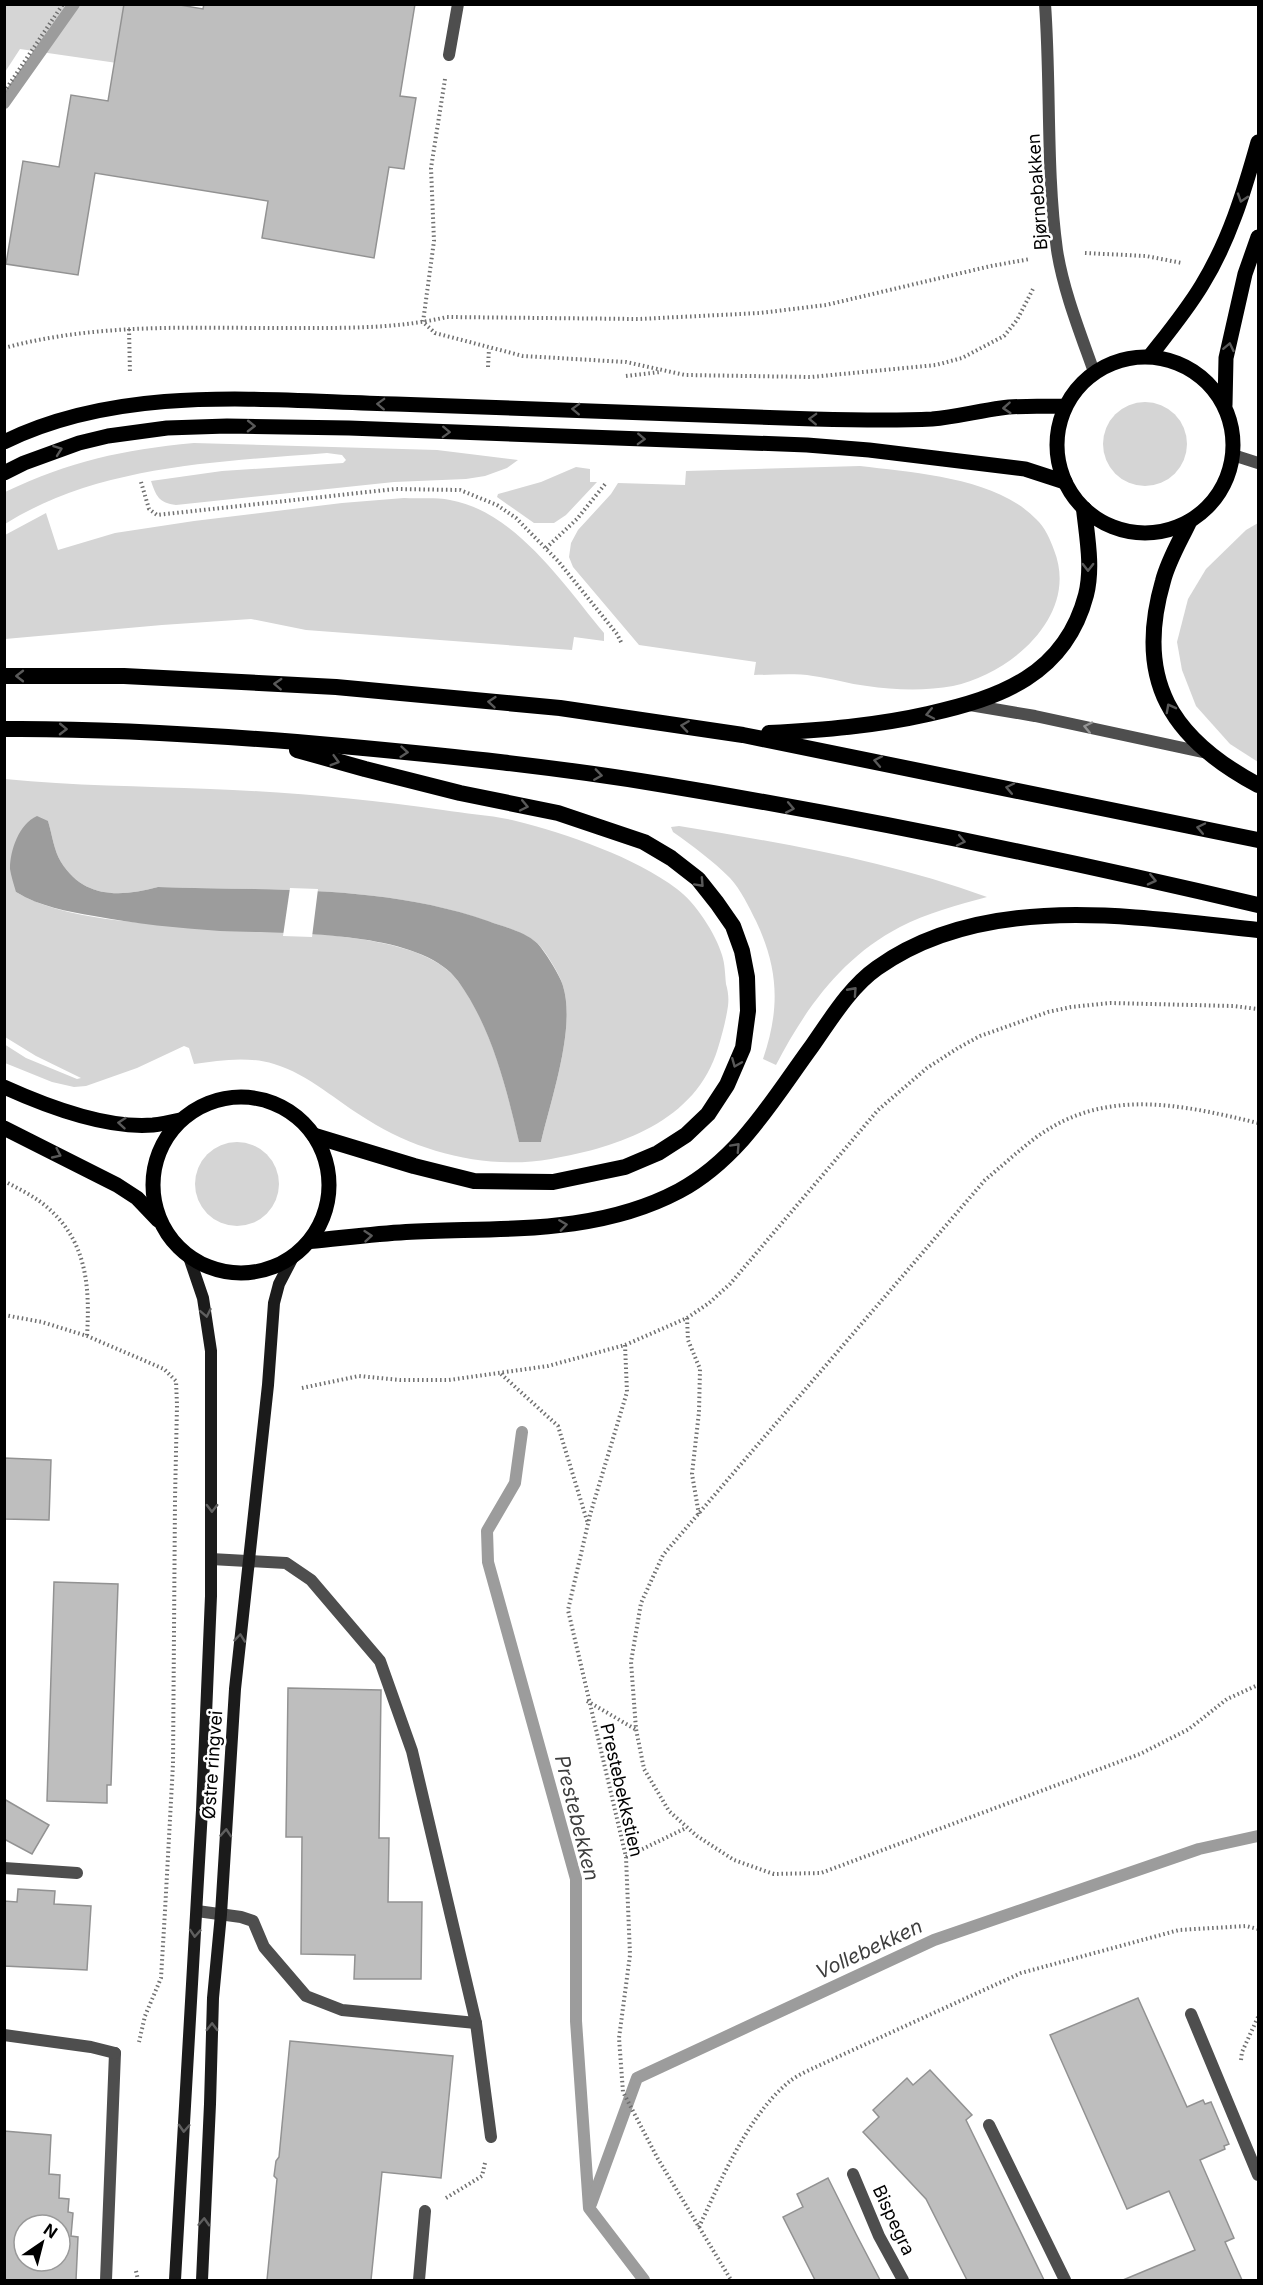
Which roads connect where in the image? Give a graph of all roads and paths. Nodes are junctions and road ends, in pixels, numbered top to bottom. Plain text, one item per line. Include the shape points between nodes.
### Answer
1 (63, 4) edge
2 (458, 4) edge
3 (1045, 4) edge
4 (448, 55) joint
5 (4, 92) edge
6 (1258, 142) edge
7 (1258, 237) edge
8 (1081, 253) dead end
9 (1036, 258) dead end
10 (1185, 264) dead end
11 (1034, 287) dead end
12 (423, 322) junction
13 (129, 329) junction
14 (4, 348) edge
15 (489, 348) junction
16 (1150, 356) junction
17 (488, 367) dead end
18 (664, 372) junction
19 (1094, 372) junction
20 (130, 374) dead end
21 (627, 375) dead end
22 (1225, 405) junction
23 (1065, 406) junction
24 (4, 442) edge
25 (1233, 455) junction
26 (1258, 463) edge
27 (4, 473) edge
28 (141, 482) dead end
29 (1065, 482) junction
30 (606, 483) dead end
31 (1084, 509) junction
32 (1189, 522) junction
33 (546, 548) junction
34 (622, 644) dead end
35 (4, 676) edge
36 (969, 705) junction
37 (4, 729) edge
38 (743, 735) junction
39 (258, 739) junction
40 (1207, 753) junction
41 (1258, 785) edge
42 (1258, 840) edge
43 (1258, 905) edge
44 (1258, 930) edge
45 (1258, 1009) edge
46 (4, 1087) edge
47 (180, 1120) junction
48 (1258, 1123) edge
49 (4, 1128) edge
50 (315, 1136) junction
51 (4, 1181) edge
52 (161, 1223) junction
53 (310, 1241) junction
54 (189, 1257) junction
55 (293, 1257) junction
56 (4, 1315) edge
57 (687, 1318) junction
58 (87, 1336) junction
59 (625, 1345) junction
60 (501, 1374) junction
61 (302, 1388) dead end
62 (699, 1515) junction
63 (588, 1525) junction
64 (211, 1559) junction
65 (248, 1562) junction
66 (1258, 1685) edge
67 (587, 1701) junction
68 (636, 1729) junction
69 (686, 1828) junction
70 (626, 1857) junction
71 (4, 1868) edge
72 (77, 1873) dead end
73 (197, 1911) junction
74 (221, 1914) junction
75 (1258, 1929) edge
76 (1191, 2014) dead end
77 (1258, 2017) edge
78 (476, 2023) junction
79 (4, 2036) edge
80 (139, 2045) dead end
81 (1241, 2062) dead end
82 (988, 2125) dead end
83 (491, 2137) joint
84 (853, 2175) dead end
85 (1258, 2175) edge
86 (425, 2211) joint
87 (699, 2228) junction
88 (136, 2270) dead end
89 (106, 2280) edge
90 (138, 2280) edge
91 (175, 2280) edge
92 (202, 2280) edge
93 (419, 2280) edge
94 (731, 2280) edge
95 (903, 2280) edge
96 (1065, 2280) edge

1 - 5 path
2 - 4 street
3 - 19 street, Bjørnebakken via 1050,69 1050,183 1058,252
4 - 12 path via 431,168 434,241
6 -> 16 main road via 1241,203 1217,258
22 -> 7 main road via 1226,358 1245,274
8 - 10 path via 1146,256
9 - 12 path via 826,305 760,314 639,319 447,317
11 - 18 path via 1004,336 962,358 936,365 811,378
12 - 13 path via 381,327
12 - 15 path via 435,333
13 - 14 path via 82,332
13 - 20 path
15 - 17 path
15 - 18 path via 523,356 626,362
16 - 19 main road via 1130,357
16 - 22 main road via 1194,370
18 - 21 path
19 - 23 main road
22 - 25 main road
23 -> 24 main road via 1002,408 932,419 817,419 258,399 165,402 72,417
23 - 29 main road via 1057,436 1059,467
25 - 26 street
25 - 32 main road via 1219,494
27 -> 29 main road via 79,443 108,436 227,426 807,445 1025,469
28 - 33 path via 149,509 157,515 395,489 460,490 497,505
29 - 31 main road
30 - 33 path via 577,519
31 - 32 main road via 1102,522 1146,534 1168,531
31 -> 36 highway via 1086,594 1065,644 1027,679
40 -> 32 highway via 1176,720 1160,689 1155,662 1155,614 1163,580
33 - 34 path
38 -> 35 highway via 560,708 336,687 124,676
36 -> 38 highway via 873,725
40 -> 36 street
37 -> 39 highway via 63,728
42 -> 38 highway
39 -> 43 highway via 473,758 663,784 927,834
39 -> 50 highway via 460,793 558,813 644,842 698,879 717,903 733,926 747,977 743,1048 728,1085 708,1114 686,1135 625,1167 553,1182 474,1181
40 - 41 highway
53 -> 44 highway via 405,1232 535,1229 606,1219 648,1206 706,1175 733,1150 760,1121 852,991 876,969 950,932 1029,916 1087,915
45 - 57 path via 1110,1003 1048,1012 980,1036 927,1068 878,1110 730,1284
47 -> 46 main road via 151,1125 103,1121 45,1105
47 - 50 main road via 213,1101 251,1097 287,1110
47 - 52 main road via 166,1137 152,1179
48 - 62 path via 1161,1103 1117,1105 1079,1115 1039,1135 985,1180
49 -> 52 main road via 117,1185
50 - 53 main road via 327,1166 329,1197 319,1228
51 - 58 path via 46,1206 76,1240 84,1267
52 - 54 main road
53 - 55 main road
54 - 55 main road via 223,1272 241,1274 269,1269
54 -> 64 main road, Østre ringvei via 203,1298 211,1351
55 - 65 main road, Østre ringvei via 274,1304
56 - 58 path
57 - 59 path
57 - 62 path via 688,1340 700,1369 692,1474
58 - 80 path via 164,1369 176,1381 173,1764 165,1911 161,1978 145,2016
59 - 60 path
59 - 63 path, Prestebekkstien via 627,1392
60 - 61 path via 449,1380 359,1376
60 - 63 path via 558,1426
62 - 68 path via 663,1556 641,1603 631,1662
63 - 67 path, Prestebekkstien via 568,1610
64 - 65 street
64 - 73 main road, Østre ringvei
74 -> 65 main road, Østre ringvei via 235,1689
65 - 78 street via 286,1563 311,1580 380,1661 412,1751
66 - 69 path via 1227,1699 1189,1729 1140,1754 821,1873 774,1874 734,1860
67 - 68 path
67 - 70 path, Prestebekkstien
68 - 69 path via 644,1769 669,1811
69 - 70 path
70 - 87 path, Prestebekkstien via 630,1955 619,2038 623,2092
71 - 72 street
73 - 74 street
73 -> 91 main road, Østre ringvei
74 - 78 street via 253,1921 264,1947 306,1996 342,2010
92 -> 74 main road, Østre ringvei via 213,1998
75 - 87 path via 1246,1926 1179,1930 1021,1973 818,2066 790,2081 765,2107 731,2160
76 - 85 street
77 - 81 path
78 - 83 street
79 - 89 street via 115,2053
82 - 96 street
83 - 86 path via 482,2176
84 - 95 street, Bispegra
86 - 93 street
87 - 94 path
88 - 90 path

